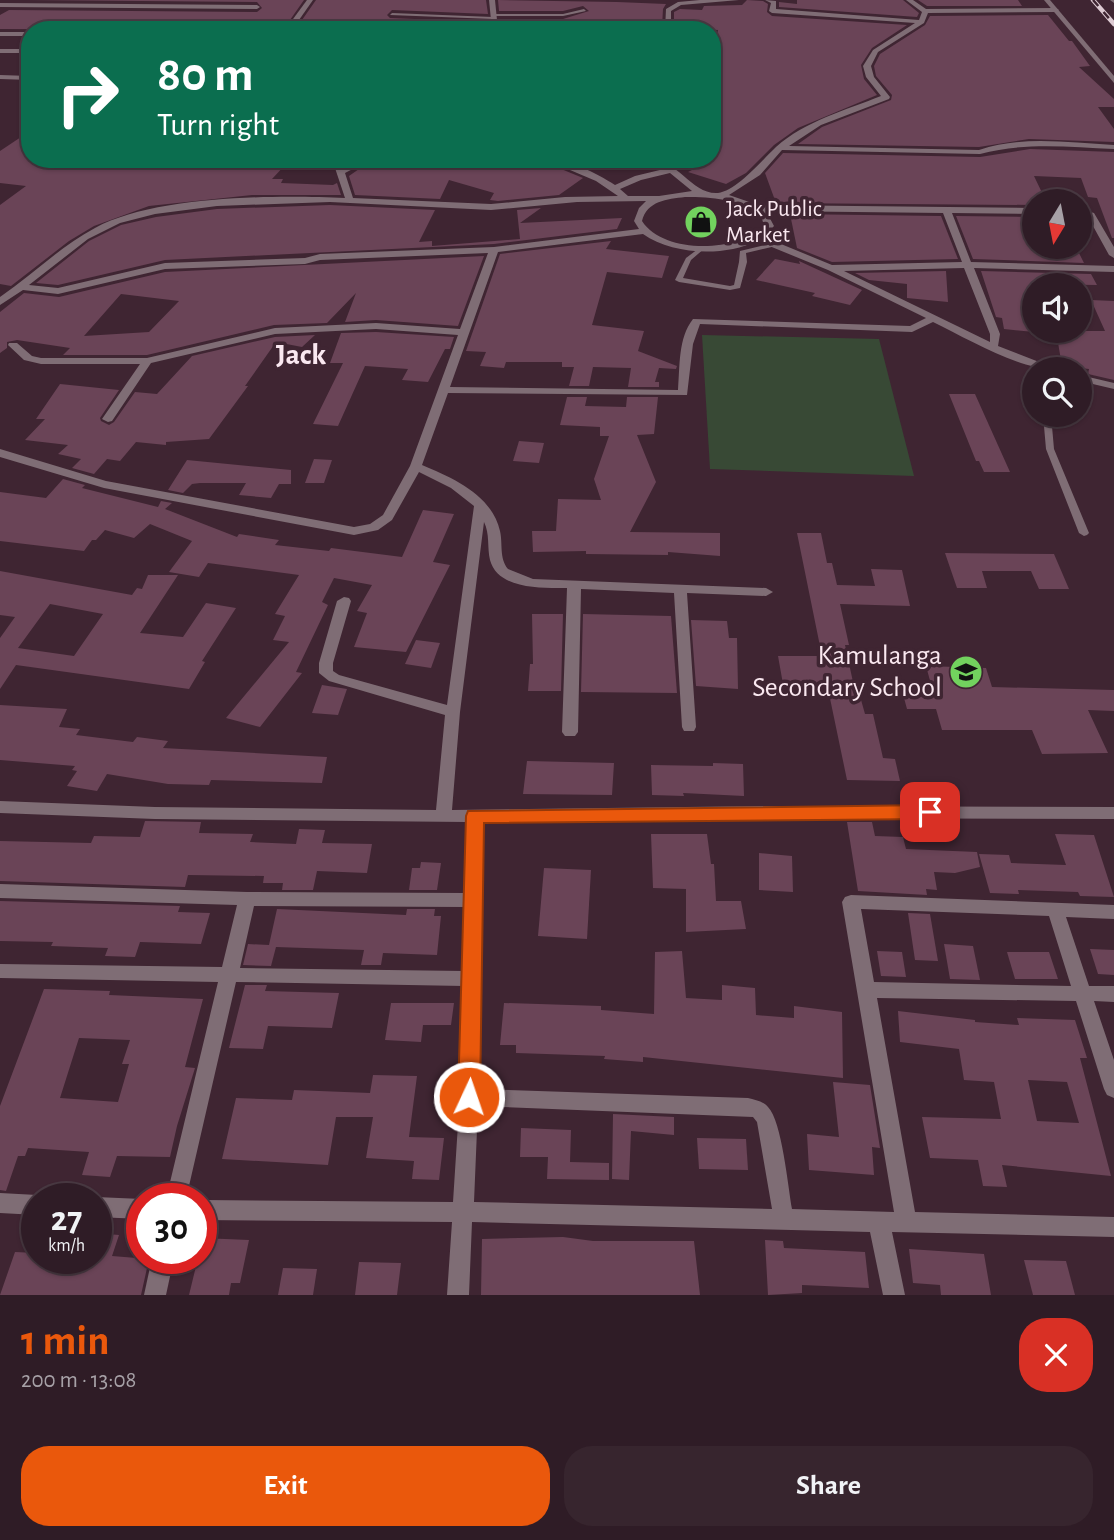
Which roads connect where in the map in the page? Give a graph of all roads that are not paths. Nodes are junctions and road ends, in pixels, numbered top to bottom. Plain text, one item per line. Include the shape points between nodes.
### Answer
1 (310, 0) edge
2 (492, 0) edge
3 (736, 0) edge
4 (768, 0) edge
5 (909, 0) edge
6 (1047, 0) edge
7 (0, 5) edge
8 (257, 7) dead end
9 (584, 10) dead end
10 (1056, 10) junction
11 (925, 11) junction
12 (392, 14) dead end
13 (493, 16) junction
14 (295, 21) edge
15 (494, 21) edge
16 (668, 21) edge
17 (922, 22) junction
18 (0, 34) edge
19 (21, 34) edge
20 (0, 51) edge
21 (21, 51) edge
22 (0, 77) edge
23 (21, 78) edge
24 (1114, 81) edge
25 (1114, 147) edge
26 (780, 148) junction
27 (340, 168) edge
28 (348, 168) edge
29 (572, 168) edge
30 (668, 168) edge
31 (671, 170) junction
32 (342, 171) junction
33 (615, 188) junction
34 (700, 194) junction
35 (722, 196) junction
36 (625, 198) junction
37 (660, 199) junction
38 (350, 201) junction
39 (758, 208) junction
40 (946, 210) junction
41 (1022, 211) edge
42 (1092, 217) edge
43 (645, 231) junction
44 (758, 238) junction
45 (774, 245) junction
46 (702, 248) junction
47 (494, 250) junction
48 (1114, 255) edge
49 (970, 265) junction
50 (831, 268) junction
51 (1114, 269) edge
52 (23, 287) junction
53 (0, 302) edge
54 (932, 320) junction
55 (464, 332) junction
56 (13, 345) dead end
57 (992, 347) junction
58 (1022, 359) edge
59 (147, 360) junction
60 (1092, 381) edge
61 (1114, 386) edge
62 (442, 390) junction
63 (108, 418) dead end
64 (1048, 427) edge
65 (0, 453) edge
66 (416, 466) junction
67 (480, 505) junction
68 (1084, 533) dead end
69 (574, 584) junction
70 (680, 589) junction
71 (766, 592) dead end
72 (344, 601) dead end
73 (453, 712) junction
74 (689, 727) dead end
75 (569, 732) dead end
76 (0, 807) edge
77 (1114, 813) edge
78 (444, 814) junction
79 (475, 816) junction
80 (0, 891) edge
81 (247, 899) junction
82 (472, 900) junction
83 (1055, 910) junction
84 (1114, 912) edge
85 (0, 971) edge
86 (231, 975) junction
87 (472, 979) junction
88 (867, 990) junction
89 (1084, 993) junction
90 (1114, 994) edge
91 (1114, 1088) edge
92 (469, 1097) junction
93 (180, 1183) edge
94 (0, 1203) edge
95 (21, 1204) edge
96 (217, 1210) edge
97 (462, 1212) junction
98 (784, 1220) junction
99 (879, 1222) junction
100 (906, 1222) junction
101 (1114, 1227) edge
102 (160, 1274) edge
103 (155, 1295) edge
104 (458, 1295) edge
105 (894, 1295) edge

1 - 14 street
2 - 13 street
3 - 16 street via 680,3 668,10
4 - 17 street via 774,2 772,11
5 - 11 street
6 - 10 street
7 - 8 street
9 - 13 lane via 563,15
10 - 11 street
10 - 24 street
11 - 17 street
12 - 13 lane
13 - 15 street
17 - 26 street via 869,58 870,77 886,97 818,122
18 - 19 street
20 - 21 street
22 - 23 street
25 - 26 street via 991,146 980,152
26 - 35 street via 757,173
27 - 32 street
28 - 32 street
29 - 33 street
30 - 31 street
31 - 33 street
31 - 34 street
32 - 38 street
33 - 36 street
34 - 35 street
34 - 37 street
35 - 39 street
36 - 37 street
36 - 38 street via 481,207
37 - 43 street via 647,204 638,215
38 - 52 street via 253,198 145,214 96,231
39 - 40 street
39 - 44 street via 768,220
40 - 41 street
40 - 49 street
42 - 48 street
43 - 46 street via 665,242
43 - 47 street
44 - 45 street
44 - 46 street via 740,245
45 - 46 lane via 742,252 737,286 730,288 679,280 688,259
45 - 50 street
47 - 52 street via 295,262 189,263 58,291
47 - 55 street
49 - 50 street
49 - 51 street
49 - 57 street via 995,334
50 - 54 street
52 - 53 street
54 - 57 street
54 - 62 street via 912,329 697,320 688,344 683,393
55 - 59 street via 376,326 275,331
55 - 62 street
56 - 59 street via 28,358 41,360
57 - 58 street
59 - 63 street
60 - 61 street
62 - 66 street
64 - 68 lane via 1050,449
65 - 66 street via 104,484 354,531 374,527 388,517
66 - 67 street via 454,484
67 - 69 street via 492,525 495,561 503,571 533,583
67 - 73 street
69 - 70 street
69 - 75 street
70 - 71 street
70 - 74 street
72 - 73 street via 326,673
73 - 78 street
76 - 78 street via 155,813
77 - 79 street
78 - 79 street
79 - 82 street
80 - 81 street
81 - 82 street
81 - 86 street
82 - 87 street
83 - 84 street
83 - 88 street via 851,902
83 - 89 street
85 - 86 street
86 - 87 street
86 - 93 street
87 - 92 street
88 - 89 street
88 - 100 street
89 - 90 street
89 - 91 street
92 - 97 street
92 - 98 street via 758,1110 766,1119
94 - 95 street
96 - 97 street
97 - 98 street
97 - 104 street
98 - 99 street
99 - 100 street
99 - 105 street
100 - 101 street
102 - 103 street

